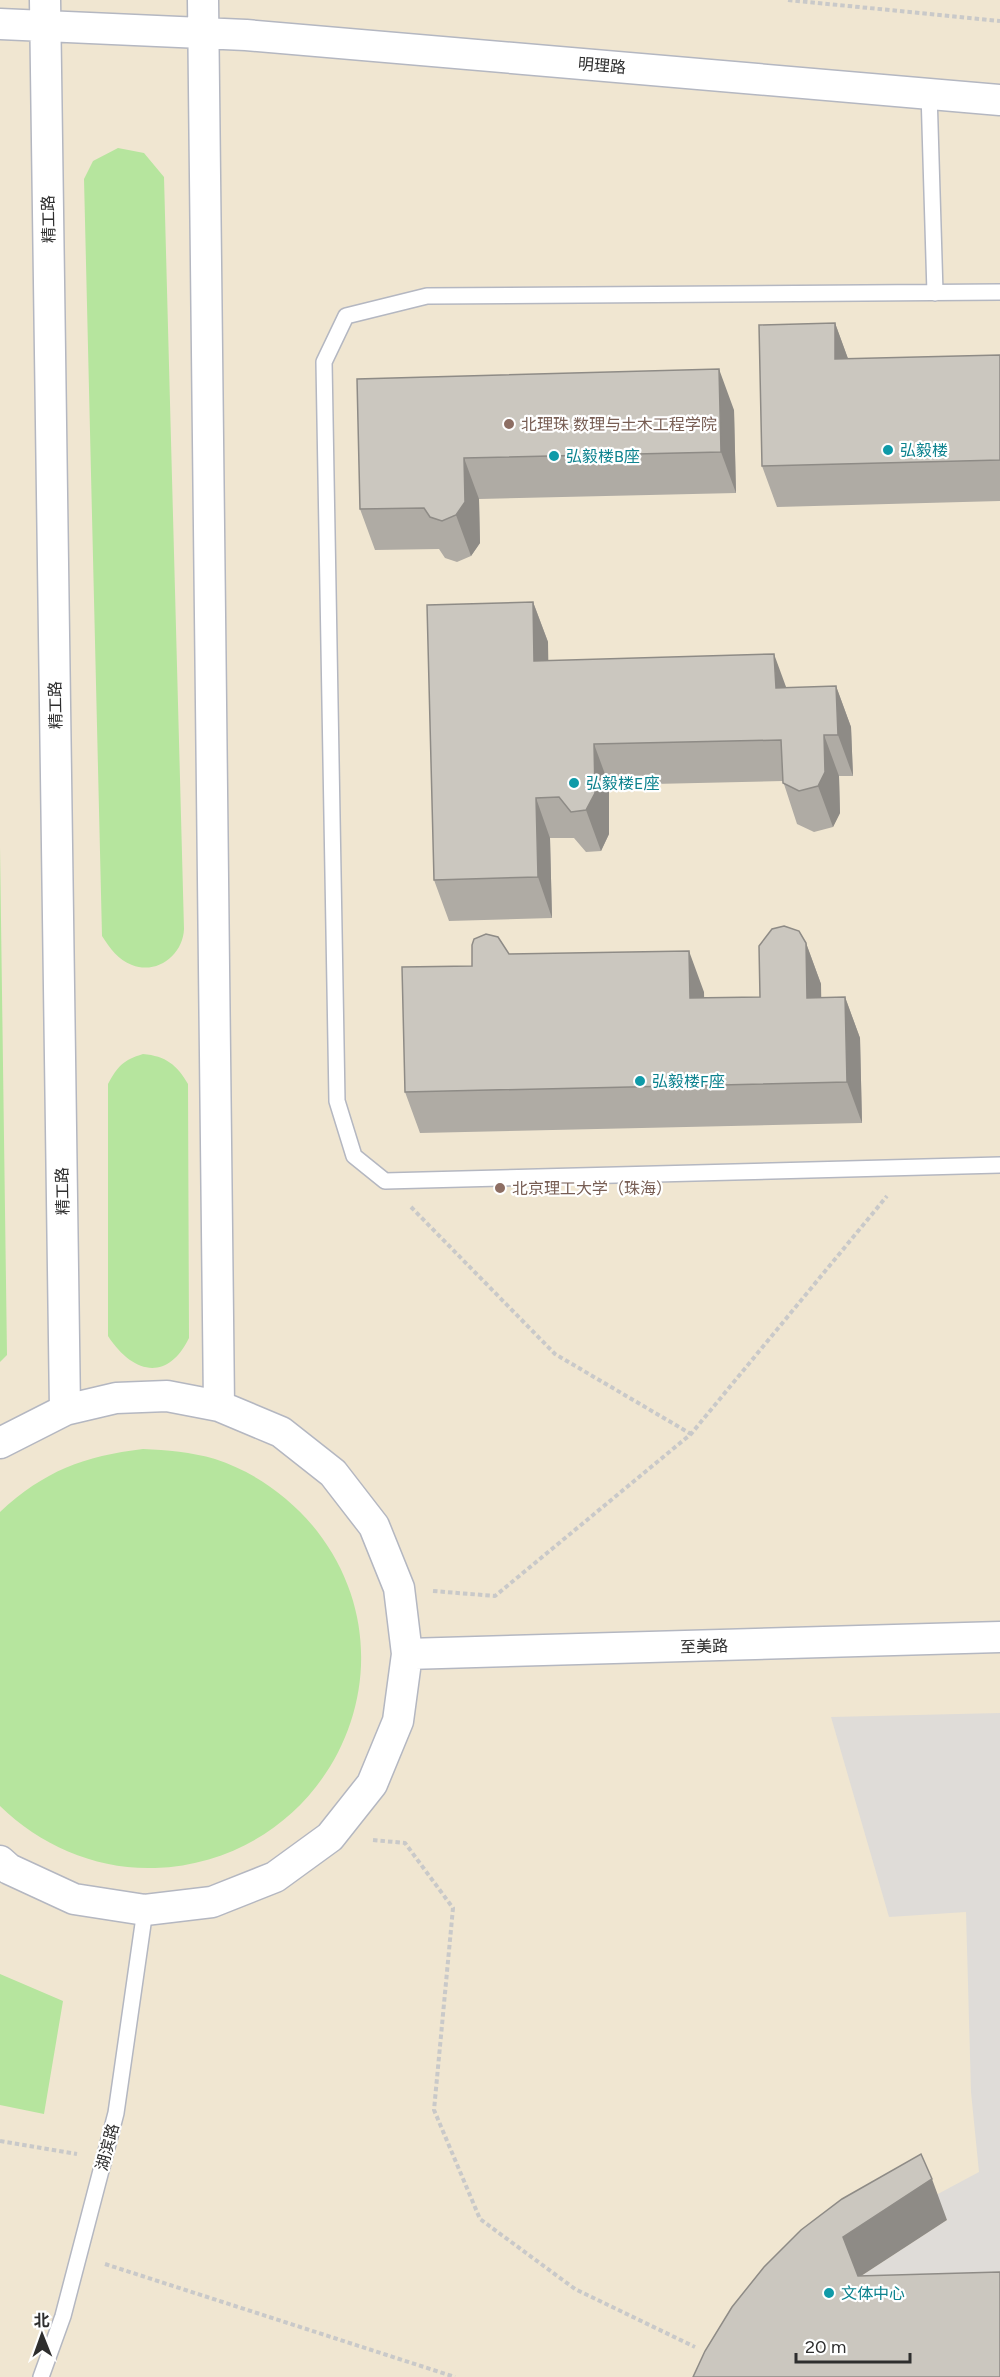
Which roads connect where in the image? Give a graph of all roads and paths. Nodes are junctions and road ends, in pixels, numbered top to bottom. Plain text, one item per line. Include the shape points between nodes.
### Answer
1 (203, 0) edge
2 (788, 0) edge
3 (45, 12) edge
4 (1000, 21) edge
5 (0, 24) edge
6 (204, 32) junction
7 (929, 92) junction
8 (1000, 100) edge
9 (935, 292) junction
10 (1000, 292) edge
11 (1000, 1165) edge
12 (911, 1168) junction
13 (385, 1181) junction
14 (219, 1406) junction
15 (65, 1410) junction
16 (691, 1434) junction
17 (0, 1443) edge
18 (399, 1588) junction
19 (1000, 1637) edge
20 (407, 1654) junction
21 (330, 1837) junction
22 (0, 1861) edge
23 (145, 1910) junction
24 (0, 2141) edge
25 (105, 2158) junction
26 (79, 2256) junction
27 (695, 2347) dead end
28 (438, 2374) edge
29 (41, 2377) edge
30 (455, 2377) edge

1 - 6 street
2 - 4 path
3 - 5 street, 明理路
3 - 6 street, 明理路
3 - 15 street, 精工路
6 - 7 street, 明理路
6 - 14 street
7 - 8 street, 明理路
7 - 9 lane
9 - 10 lane
9 - 13 lane via 427,296 346,316 324,362 337,1101 354,1156
11 - 12 lane
12 - 13 lane
12 - 16 path
13 - 16 path via 555,1354
14 - 15 street via 167,1396 116,1398
14 - 18 street via 281,1432 333,1473 374,1526
15 - 17 street
16 - 18 path via 495,1596
18 - 20 street
19 - 20 street, 至美路
20 - 21 street via 398,1721 372,1784
21 - 23 street via 275,1877 212,1902
21 - 27 path via 405,1843 453,1908 434,2110 480,2219 575,2289
22 - 23 street via 9,1869 74,1899
23 - 25 lane, 湖滨路 via 116,2114
24 - 25 path
25 - 26 lane, 湖滨路
26 - 28 path
26 - 29 lane, 湖滨路
28 - 30 path

